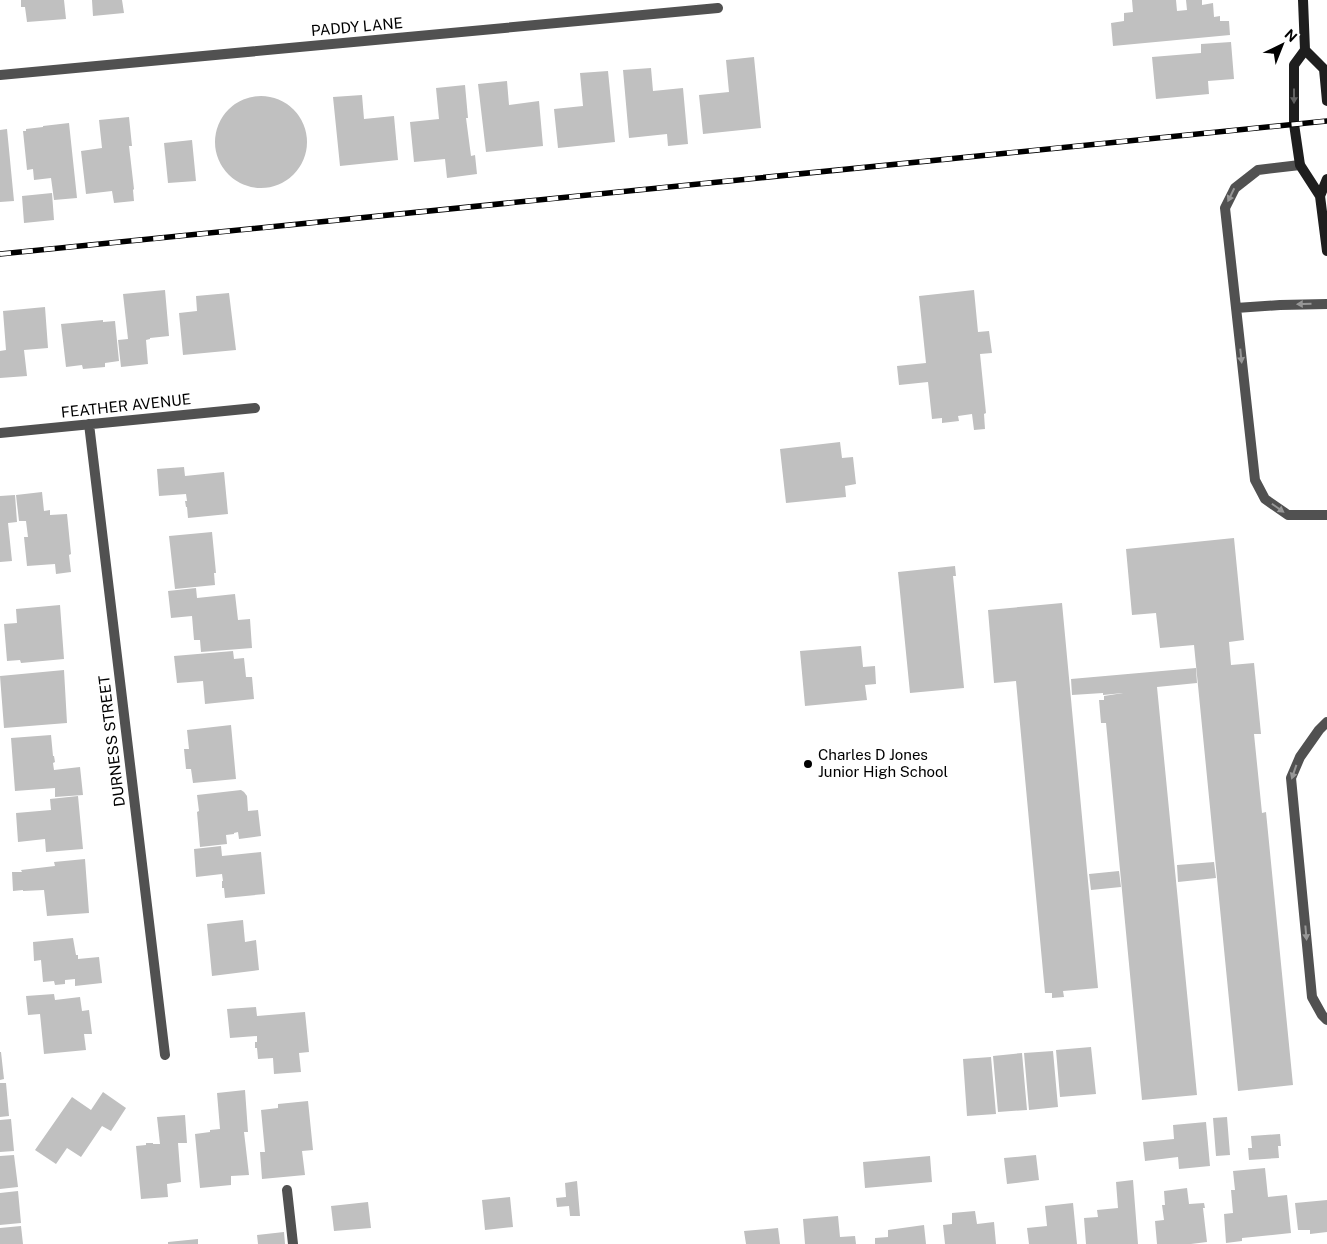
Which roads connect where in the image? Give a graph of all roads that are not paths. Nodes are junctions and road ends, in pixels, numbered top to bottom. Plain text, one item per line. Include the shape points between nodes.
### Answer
1 (1304, 0) edge
2 (718, 8) dead end
3 (1305, 50) junction
4 (0, 75) edge
5 (1327, 101) edge
6 (1300, 164) junction
7 (1327, 180) edge
8 (1320, 196) junction
9 (1327, 251) edge
10 (1327, 304) edge
11 (1236, 308) junction
12 (255, 408) dead end
13 (88, 424) junction
14 (0, 433) edge
15 (1327, 515) edge
16 (1327, 722) edge
17 (1327, 1020) edge
18 (165, 1054) dead end
19 (287, 1190) dead end
20 (293, 1244) edge

1 - 3 main road
2 - 4 street, PADDY LANE
3 - 5 main road via 1324,69
3 -> 6 main road via 1294,65 1294,124
6 - 8 main road
6 -> 11 street via 1258,170 1235,188 1225,208
7 - 8 main road
8 - 9 main road
10 -> 11 street
11 -> 15 street via 1255,480 1265,499 1288,515
12 - 13 street, FEATHER AVENUE
13 - 14 street, FEATHER AVENUE
13 - 18 street, DURNESS STREET
16 -> 17 street via 1300,757 1291,778 1312,997
19 - 20 street

